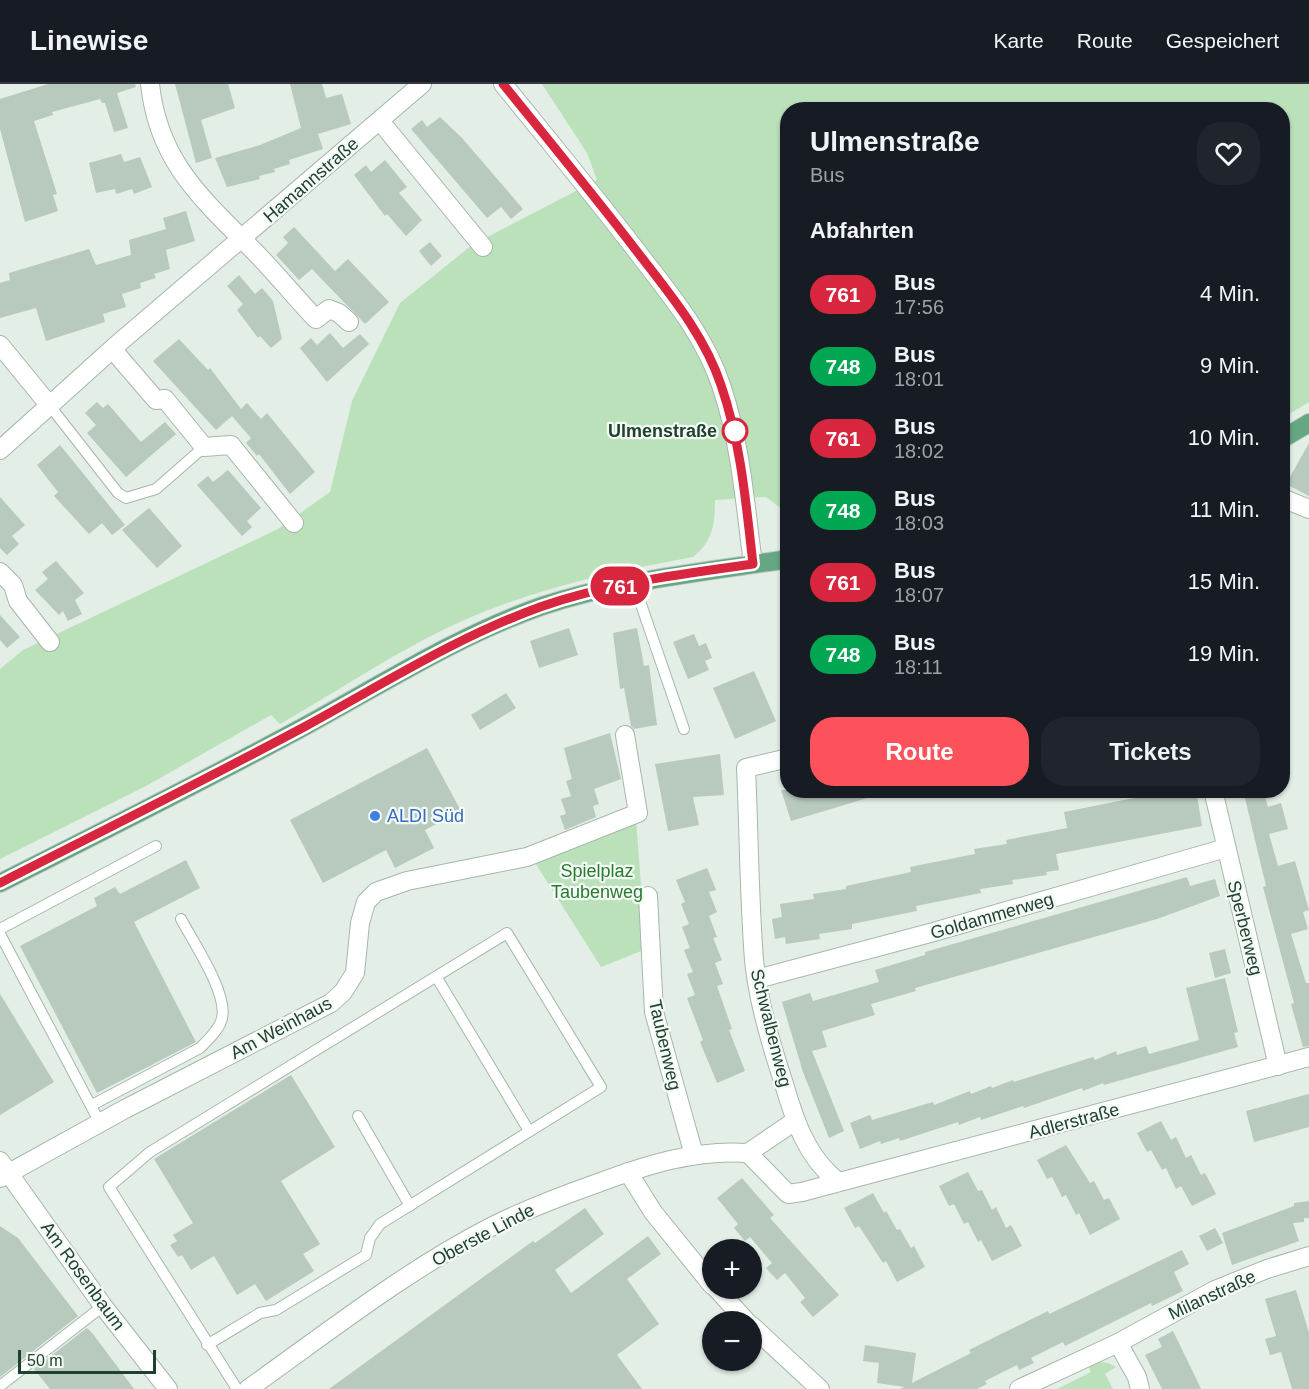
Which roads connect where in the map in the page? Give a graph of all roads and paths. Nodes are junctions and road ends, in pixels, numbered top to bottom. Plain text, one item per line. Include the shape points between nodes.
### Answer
1 (150, 84) edge
2 (422, 84) edge
3 (503, 84) edge
4 (380, 121) junction
5 (242, 239) junction
6 (483, 247) dead end
7 (349, 322) dead end
8 (0, 345) edge
9 (113, 350) junction
10 (50, 406) junction
11 (1309, 423) edge
12 (1290, 434) edge
13 (204, 447) junction
14 (0, 450) edge
15 (1290, 501) edge
16 (1309, 509) edge
17 (294, 524) dead end
18 (780, 560) edge
19 (753, 564) junction
20 (0, 572) edge
21 (634, 584) junction
22 (50, 642) dead end
23 (684, 729) dead end
24 (625, 735) dead end
25 (780, 760) edge
26 (1215, 798) edge
27 (156, 846) dead end
28 (1226, 848) junction
29 (0, 883) edge
30 (648, 896) dead end
31 (181, 919) dead end
32 (0, 929) edge
33 (0, 934) edge
34 (437, 978) junction
35 (757, 979) junction
36 (1309, 1057) edge
37 (1278, 1066) junction
38 (92, 1105) junction
39 (358, 1116) dead end
40 (795, 1120) junction
41 (100, 1123) junction
42 (529, 1131) junction
43 (748, 1153) junction
44 (694, 1155) junction
45 (3, 1171) edge
46 (628, 1172) junction
47 (837, 1182) junction
48 (410, 1206) junction
49 (1309, 1256) edge
50 (702, 1273) edge
51 (726, 1299) edge
52 (104, 1306) junction
53 (737, 1311) edge
54 (762, 1335) edge
55 (1118, 1343) junction
56 (207, 1345) junction
57 (0, 1386) edge
58 (168, 1389) edge
59 (237, 1389) edge
60 (248, 1389) edge
61 (820, 1389) edge
62 (1019, 1389) edge
63 (1140, 1389) edge

1 - 5 street via 155,119 165,146 190,187
2 - 4 street, Hamannstraße
3 - 19 street via 621,230 702,342 721,384 735,433
4 - 5 street, Hamannstraße
4 - 6 street
5 - 7 street via 316,319 329,309
5 - 9 street, Hamannstraße
8 - 10 street
9 - 10 street, Hamannstraße
9 - 13 street via 156,400 165,399
10 - 13 lane via 126,498 156,489
10 - 14 street, Hamannstraße
11 - 12 main road
13 - 17 street via 231,445
15 - 16 street
18 - 19 main road
19 - 21 main road
20 - 22 street via 13,585 18,601
21 - 23 lane
21 - 29 main road via 542,607 452,644 308,725
24 - 41 street, Am Weinhaus via 638,813 527,857 407,881 376,892 366,902 360,922 355,973 331,1003
25 - 35 street, Schwalbenweg via 746,768
26 - 28 street, Sperberweg
27 - 32 lane
28 - 35 street, Goldammerweg
28 - 37 street, Sperberweg
30 - 44 street, Taubenweg via 654,1012
31 - 38 lane via 223,999 222,1018 200,1048
33 - 38 lane
34 - 42 lane
34 - 42 lane via 507,933 601,1088
34 - 56 lane via 150,1152 109,1187
35 - 40 street, Schwalbenweg
36 - 37 street, Adlerstraße
37 - 47 street, Adlerstraße
38 - 41 lane
39 - 48 lane
40 - 43 street
40 - 47 street via 811,1155
41 - 45 street, Am Weinhaus
42 - 48 lane
43 - 44 street, Oberste Linde via 718,1151
43 - 47 street, Adlerstraße via 788,1194
44 - 46 street, Oberste Linde
45 - 52 street, Am Rosenbaum
46 - 50 street via 653,1212
46 - 60 street, Oberste Linde via 488,1229 414,1272
48 - 56 lane via 380,1224 370,1238 366,1255 276,1311 260,1313
49 - 55 street, Milanstraße via 1215,1290
51 - 53 street
52 - 57 lane
52 - 58 street, Am Rosenbaum
54 - 61 street
55 - 62 street, Milanstraße
55 - 63 street
56 - 59 lane

